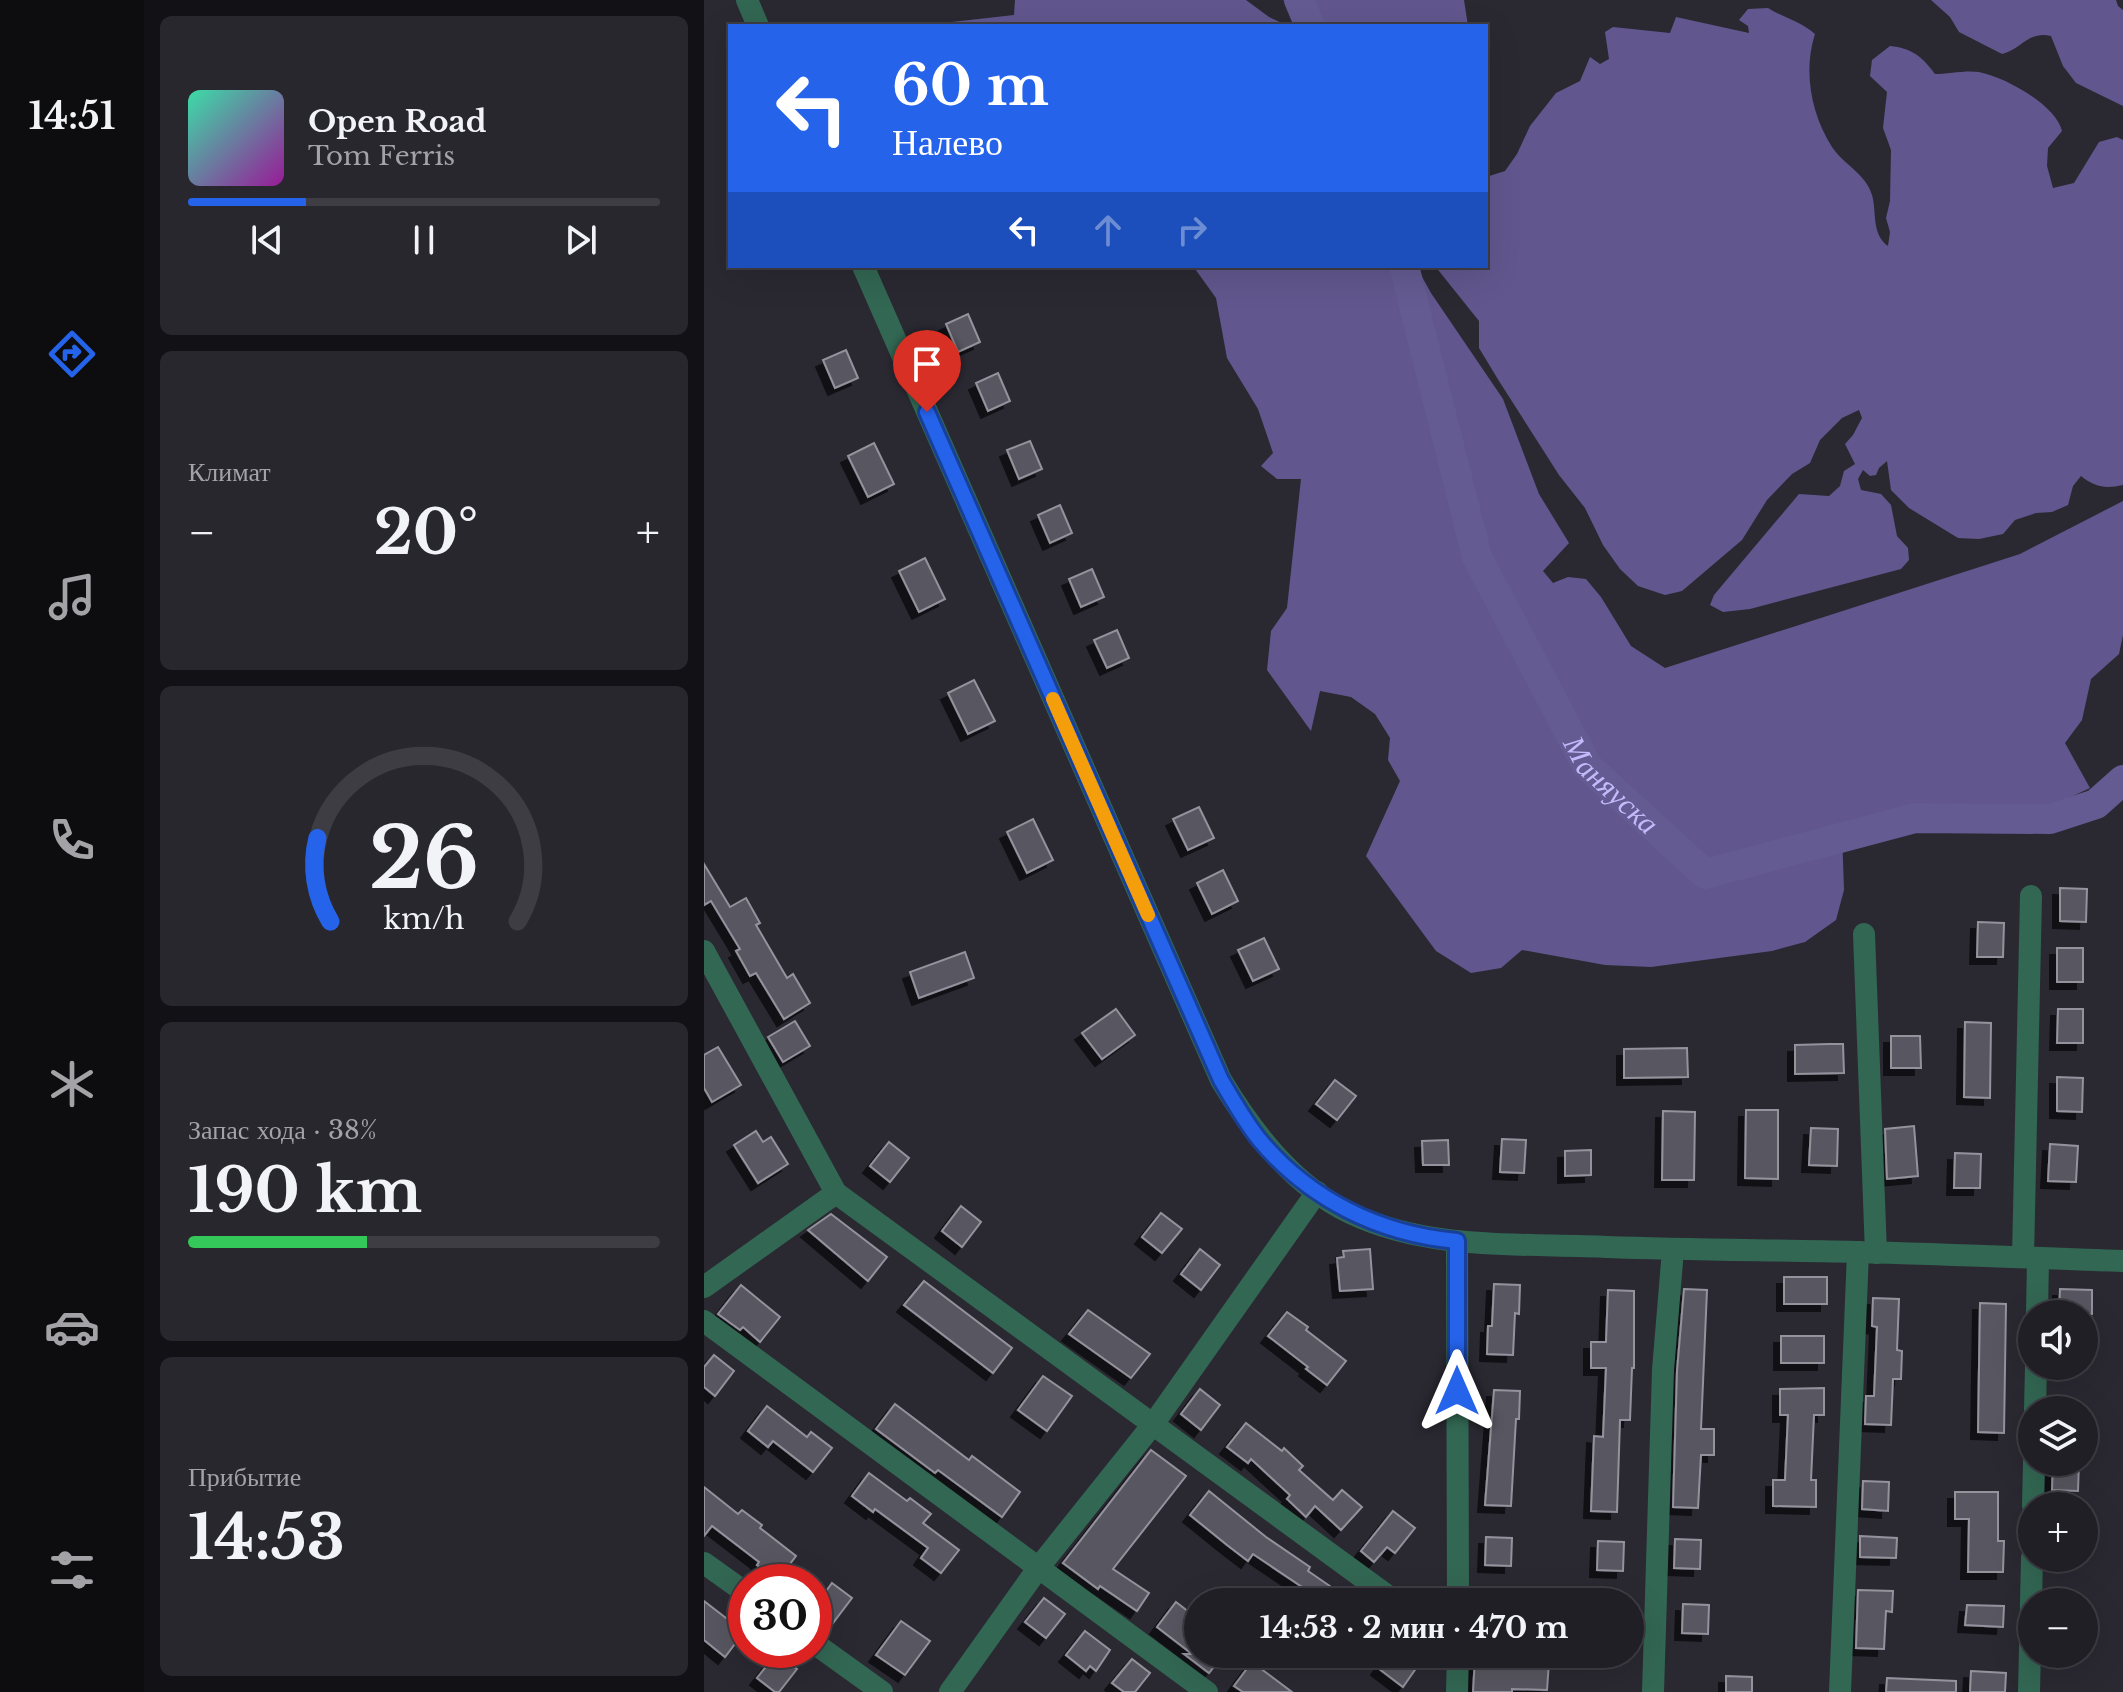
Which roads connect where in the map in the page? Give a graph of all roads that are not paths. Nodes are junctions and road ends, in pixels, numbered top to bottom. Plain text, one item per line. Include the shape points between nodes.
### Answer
1 (747, 0) edge
2 (757, 24) edge
3 (864, 268) edge
4 (2031, 896) dead end
5 (1864, 934) dead end
6 (704, 951) edge
7 (1317, 1192) junction
8 (836, 1193) junction
9 (1457, 1241) junction
10 (1673, 1250) junction
11 (1867, 1252) junction
12 (2030, 1258) junction
13 (2123, 1261) edge
14 (704, 1287) edge
15 (2035, 1300) edge
16 (704, 1321) edge
17 (1154, 1423) junction
18 (704, 1563) edge
19 (1039, 1567) junction
20 (2032, 1572) edge
21 (728, 1580) edge
22 (1377, 1588) edge
23 (1458, 1588) edge
24 (832, 1656) edge
25 (1458, 1668) edge
26 (882, 1692) edge
27 (950, 1692) edge
28 (1207, 1692) edge
29 (1457, 1692) edge
30 (1653, 1692) edge
31 (1840, 1692) edge
32 (2029, 1692) edge

1 - 2 street
3 - 7 street via 1221,1080 1257,1137
4 - 12 street
5 - 11 street
6 - 8 street
7 - 9 street via 1384,1227
7 - 17 street
8 - 14 street
8 - 17 street
9 - 10 street
9 - 23 street
10 - 11 street
10 - 30 street via 1663,1370
11 - 12 street
11 - 31 street
12 - 13 street
12 - 15 street
16 - 19 street
17 - 19 street
17 - 22 street
18 - 21 street
19 - 27 street
19 - 28 street
20 - 32 street
24 - 26 street
25 - 29 street

